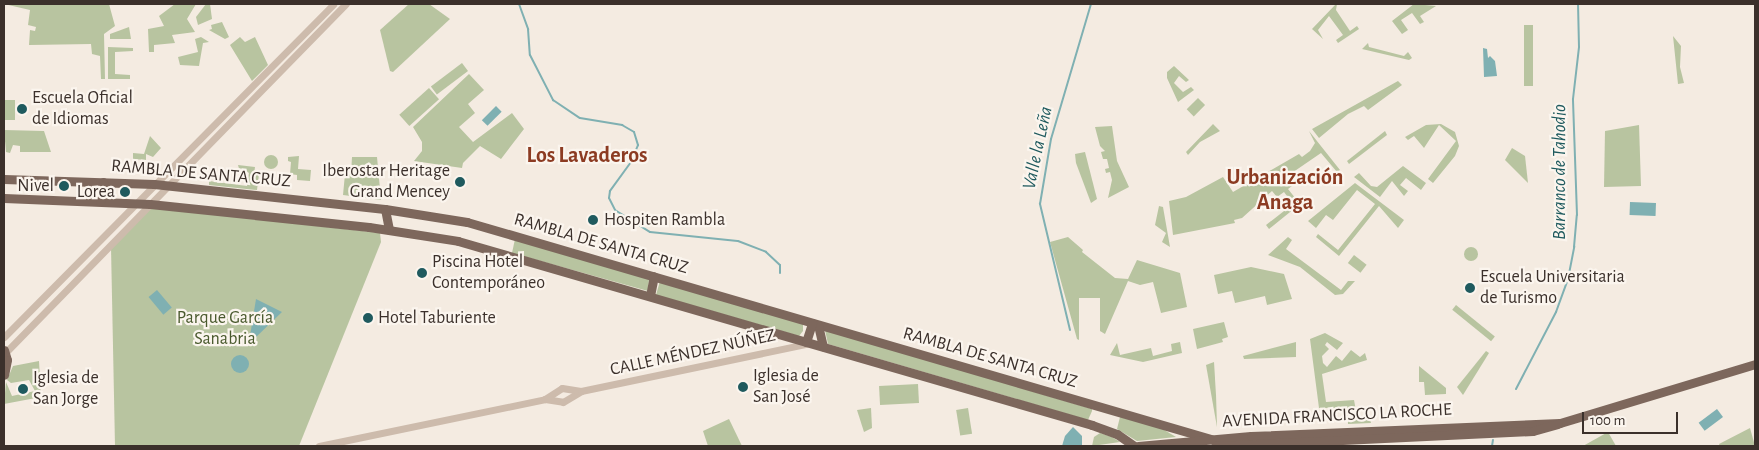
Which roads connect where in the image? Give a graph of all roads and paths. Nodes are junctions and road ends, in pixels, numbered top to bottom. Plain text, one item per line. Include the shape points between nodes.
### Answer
1 (333, 4) edge
2 (346, 4) edge
3 (4, 179) edge
4 (104, 182) junction
5 (154, 184) junction
6 (168, 185) junction
7 (4, 198) edge
8 (100, 201) junction
9 (135, 203) junction
10 (150, 204) junction
11 (385, 209) junction
12 (389, 230) junction
13 (654, 276) junction
14 (650, 296) junction
15 (815, 324) junction
16 (4, 337) edge
17 (808, 342) junction
18 (823, 346) junction
19 (5, 352) edge
20 (1755, 364) edge
21 (4, 375) edge
22 (555, 384) dead end
23 (562, 388) junction
24 (581, 391) junction
25 (545, 399) junction
26 (1540, 426) junction
27 (1174, 428) junction
28 (1302, 434) junction
29 (1406, 435) junction
30 (1179, 440) junction
31 (1213, 443) edge
32 (1260, 443) junction
33 (319, 446) edge
34 (1136, 446) edge
35 (1168, 446) edge

1 - 5 street
2 - 6 street
3 - 4 main road, RAMBLA DE SANTA CRUZ
4 - 5 main road, RAMBLA DE SANTA CRUZ
4 - 8 main road via 105,191
5 - 6 main road, RAMBLA DE SANTA CRUZ
5 - 9 street
6 - 10 street
6 - 11 main road, RAMBLA DE SANTA CRUZ
7 - 8 main road, RAMBLA DE SANTA CRUZ
8 - 9 main road, RAMBLA DE SANTA CRUZ
9 - 10 main road, RAMBLA DE SANTA CRUZ
9 - 16 street
10 - 12 main road, RAMBLA DE SANTA CRUZ
10 - 19 street
11 - 12 main road
11 - 13 main road, RAMBLA DE SANTA CRUZ via 475,224
12 - 14 main road, RAMBLA DE SANTA CRUZ via 458,241
13 - 14 main road
13 - 15 main road, RAMBLA DE SANTA CRUZ
14 - 17 main road, RAMBLA DE SANTA CRUZ
15 - 17 main road
15 - 18 main road
15 - 27 main road, RAMBLA DE SANTA CRUZ
17 - 18 main road, RAMBLA DE SANTA CRUZ
17 - 24 street, CALLE MÉNDEZ NÚÑEZ
18 - 34 main road, RAMBLA DE SANTA CRUZ via 1110,431
19 - 21 main road via 7,365
20 - 26 main road via 1560,423
22 - 23 street
23 - 24 street, CALLE MÉNDEZ NÚÑEZ
23 - 25 street, CALLE MÉNDEZ NÚÑEZ
24 - 25 street, CALLE MÉNDEZ NÚÑEZ via 563,402
25 - 33 street, CALLE MÉNDEZ NÚÑEZ
26 - 29 main road, AVENIDA FRANCISCO LA ROCHE
26 - 29 main road, AVENIDA FRANCISCO LA ROCHE via 1483,429 1469,434
27 - 30 main road via 1179,433
27 - 31 main road, RAMBLA DE SANTA CRUZ
28 - 29 main road, AVENIDA FRANCISCO LA ROCHE
28 - 31 main road, AVENIDA FRANCISCO LA ROCHE
28 - 32 main road via 1298,438
29 - 32 main road, AVENIDA FRANCISCO LA ROCHE
30 - 31 main road, AVENIDA FRANCISCO LA ROCHE
30 - 34 main road, AVENIDA FRANCISCO LA ROCHE
30 - 35 main road
31 - 32 main road, AVENIDA FRANCISCO LA ROCHE

